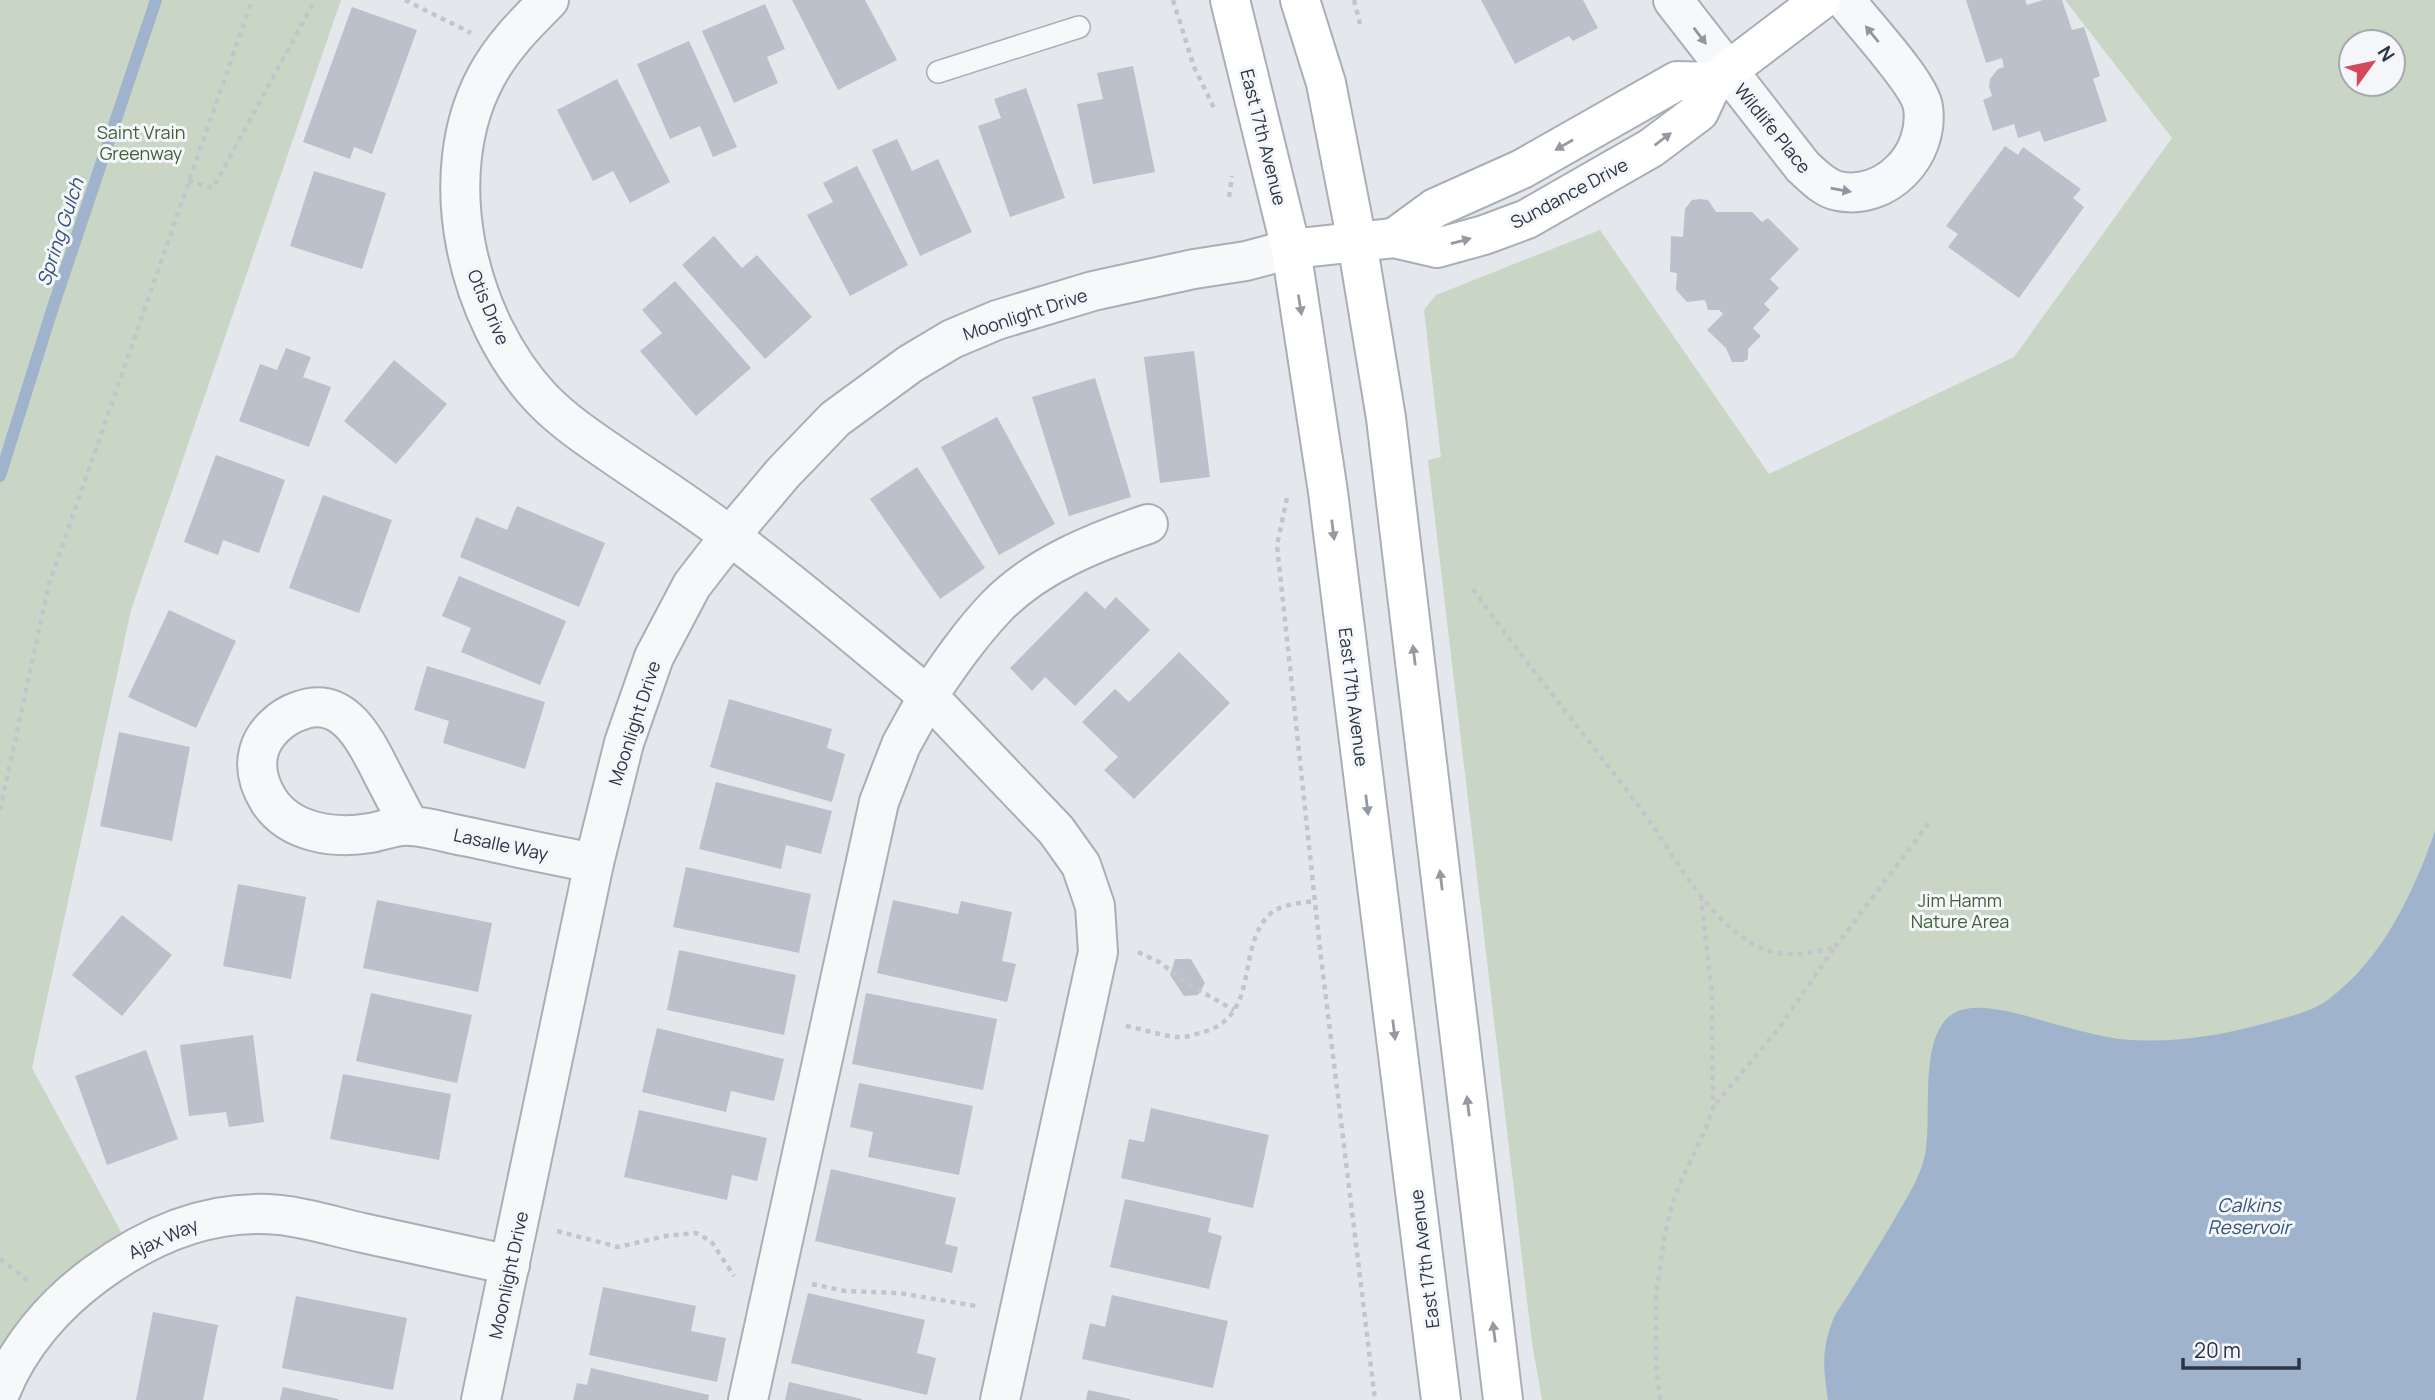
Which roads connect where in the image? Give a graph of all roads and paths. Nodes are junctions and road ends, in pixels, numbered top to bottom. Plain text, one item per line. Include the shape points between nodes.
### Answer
1 (252, 0) edge
2 (315, 0) edge
3 (405, 0) edge
4 (549, 0) edge
5 (1172, 0) edge
6 (1230, 0) edge
7 (1300, 0) edge
8 (1354, 0) edge
9 (1673, 0) edge
10 (1821, 0) edge
11 (1844, 0) edge
12 (1360, 24) dead end
13 (1079, 27) dead end
14 (503, 49) junction
15 (938, 72) dead end
16 (1721, 77) junction
17 (1217, 114) dead end
18 (1232, 172) dead end
19 (187, 181) junction
20 (1229, 197) dead end
21 (1357, 242) junction
22 (1291, 249) junction
23 (1288, 495) dead end
24 (1148, 524) dead end
25 (730, 536) junction
26 (1473, 589) dead end
27 (928, 696) junction
28 (0, 810) edge
29 (1929, 823) dead end
30 (409, 825) dead end
31 (594, 863) junction
32 (1702, 899) junction
33 (1315, 901) junction
34 (1835, 947) junction
35 (1138, 952) dead end
36 (1234, 1010) junction
37 (1126, 1026) dead end
38 (1713, 1107) junction
39 (552, 1230) dead end
40 (510, 1265) junction
41 (737, 1279) dead end
42 (807, 1282) dead end
43 (976, 1306) dead end
44 (0, 1393) edge
45 (481, 1400) edge
46 (748, 1400) edge
47 (1000, 1400) edge
48 (1375, 1400) edge
49 (1441, 1400) edge
50 (1503, 1400) edge
51 (1660, 1400) edge

1 - 19 path
2 - 19 path via 213,188
3 - 14 path
4 - 14 street, Otis Drive
5 - 17 path via 1194,67
6 - 22 main road, East 17th Avenue
7 - 21 main road via 1326,83
8 - 12 path
9 -> 16 street, Wildlife Place
10 - 16 main road, Sundance Drive
16 -> 11 street, Wildlife Place via 1824,185 1847,192 1868,191 1888,183 1917,149 1923,106 1915,87
13 - 15 lane
14 - 25 street, Otis Drive via 485,79 466,130 460,191 467,252 490,319 519,371 565,421
16 - 21 main road, Sundance Drive via 1699,112 1651,148 1527,219 1437,248 1394,238
18 - 20 path
19 - 28 path via 49,584
21 - 22 main road, Sundance Drive
50 -> 21 main road via 1388,432
22 - 25 street, Moonlight Drive via 1093,291 952,339 835,419
22 -> 49 main road, East 17th Avenue via 1328,492
23 - 33 path via 1277,545
24 - 27 street via 1102,539 1063,559 998,604
25 - 27 street, Otis Drive
25 - 31 street, Moonlight Drive via 692,586 654,657 624,743
26 - 32 path via 1651,823
27 - 46 street via 901,745 879,802
27 - 47 street, Otis Drive via 1056,830 1082,865 1096,906 1098,952
29 - 34 path
30 - 31 street, Lasalle Way
31 - 40 street, Moonlight Drive
32 - 34 path via 1732,929 1769,952 1798,954
32 - 38 path via 1712,993
33 - 36 path via 1270,914 1255,936 1247,979
33 - 48 path
34 - 38 path via 1759,1054
35 - 36 path
36 - 37 path via 1213,1030 1181,1038
38 - 51 path via 1682,1178 1665,1234 1656,1294
39 - 41 path via 618,1247 696,1233 711,1241
40 - 44 street, Ajax Way via 281,1215 193,1222 131,1250 82,1284 29,1340
40 - 45 street, Moonlight Drive
42 - 43 path via 845,1291 899,1293

